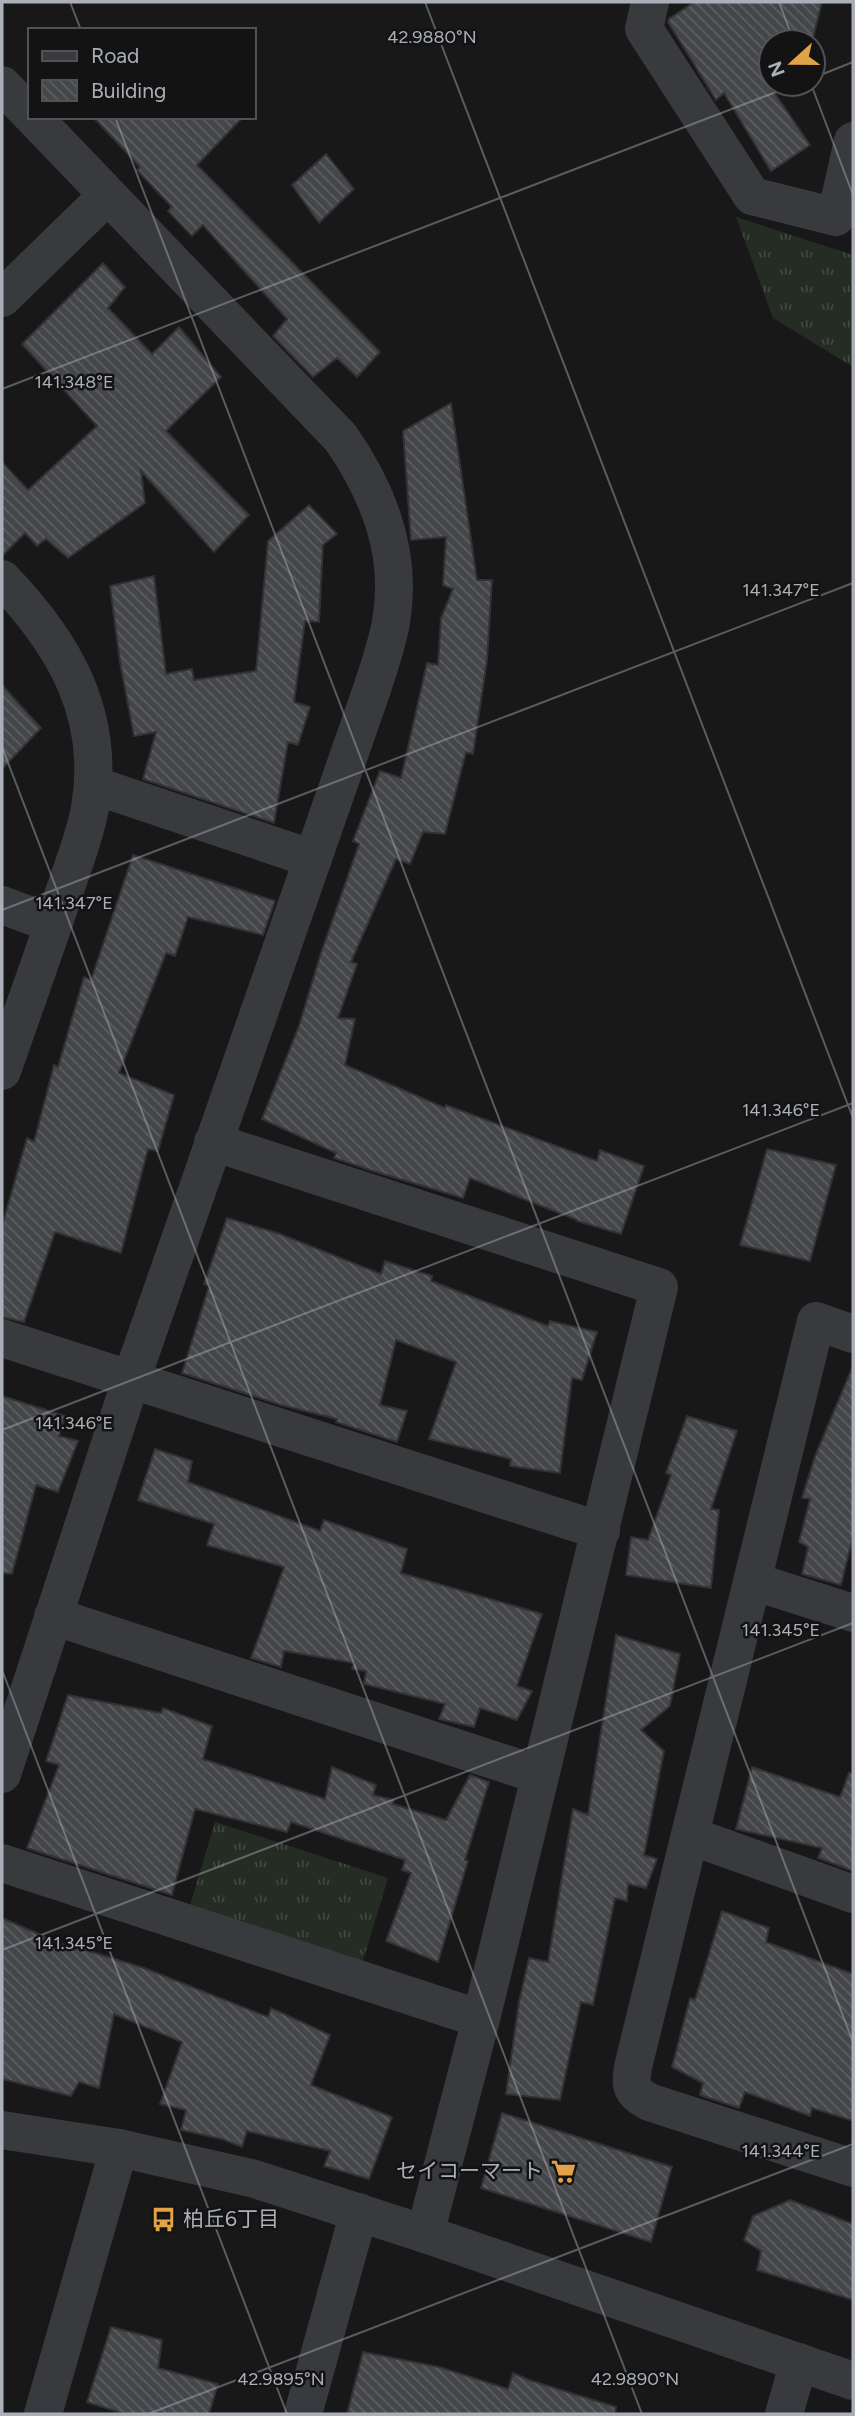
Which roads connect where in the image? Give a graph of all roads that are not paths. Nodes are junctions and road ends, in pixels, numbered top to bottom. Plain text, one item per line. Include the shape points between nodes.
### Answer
1 (650, 2) edge
2 (2, 85) edge
3 (28, 111) edge
4 (36, 119) edge
5 (853, 141) edge
6 (108, 195) junction
7 (2, 298) edge
8 (2, 579) edge
9 (93, 785) junction
10 (313, 859) junction
11 (2, 905) edge
12 (53, 924) junction
13 (2, 1072) edge
14 (212, 1142) junction
15 (853, 1334) edge
16 (2, 1338) edge
17 (131, 1380) junction
18 (601, 1531) junction
19 (752, 1581) junction
20 (853, 1613) edge
21 (53, 1616) junction
22 (2, 1774) edge
23 (539, 1775) junction
24 (691, 1836) junction
25 (2, 1863) edge
26 (853, 1894) edge
27 (481, 2019) junction
28 (2, 2130) edge
29 (119, 2148) junction
30 (853, 2168) edge
31 (359, 2212) junction
32 (425, 2234) junction
33 (799, 2362) junction
34 (853, 2381) edge
35 (43, 2414) edge
36 (303, 2414) edge
37 (784, 2414) edge

1 - 5 street via 644,29 751,196 836,217
2 - 3 street
4 - 6 street
6 - 7 street
6 - 10 street via 341,438 379,506 390,545 391,621
8 - 9 street via 47,629 69,665 88,725
9 - 10 street
9 - 12 street via 85,830
10 - 14 street
11 - 12 street
12 - 13 street
14 - 17 street
14 - 18 street via 659,1287
15 - 19 street via 816,1321
16 - 17 street
17 - 18 street
17 - 21 street
18 - 23 street
19 - 20 street
19 - 24 street
21 - 22 street
21 - 23 street
23 - 27 street
24 - 26 street
24 - 30 street via 631,2084 637,2095 649,2102
25 - 27 street
27 - 32 street
28 - 29 street
29 - 31 street via 255,2179
29 - 35 street
31 - 32 street
31 - 36 street
32 - 33 street
33 - 34 street
33 - 37 street

